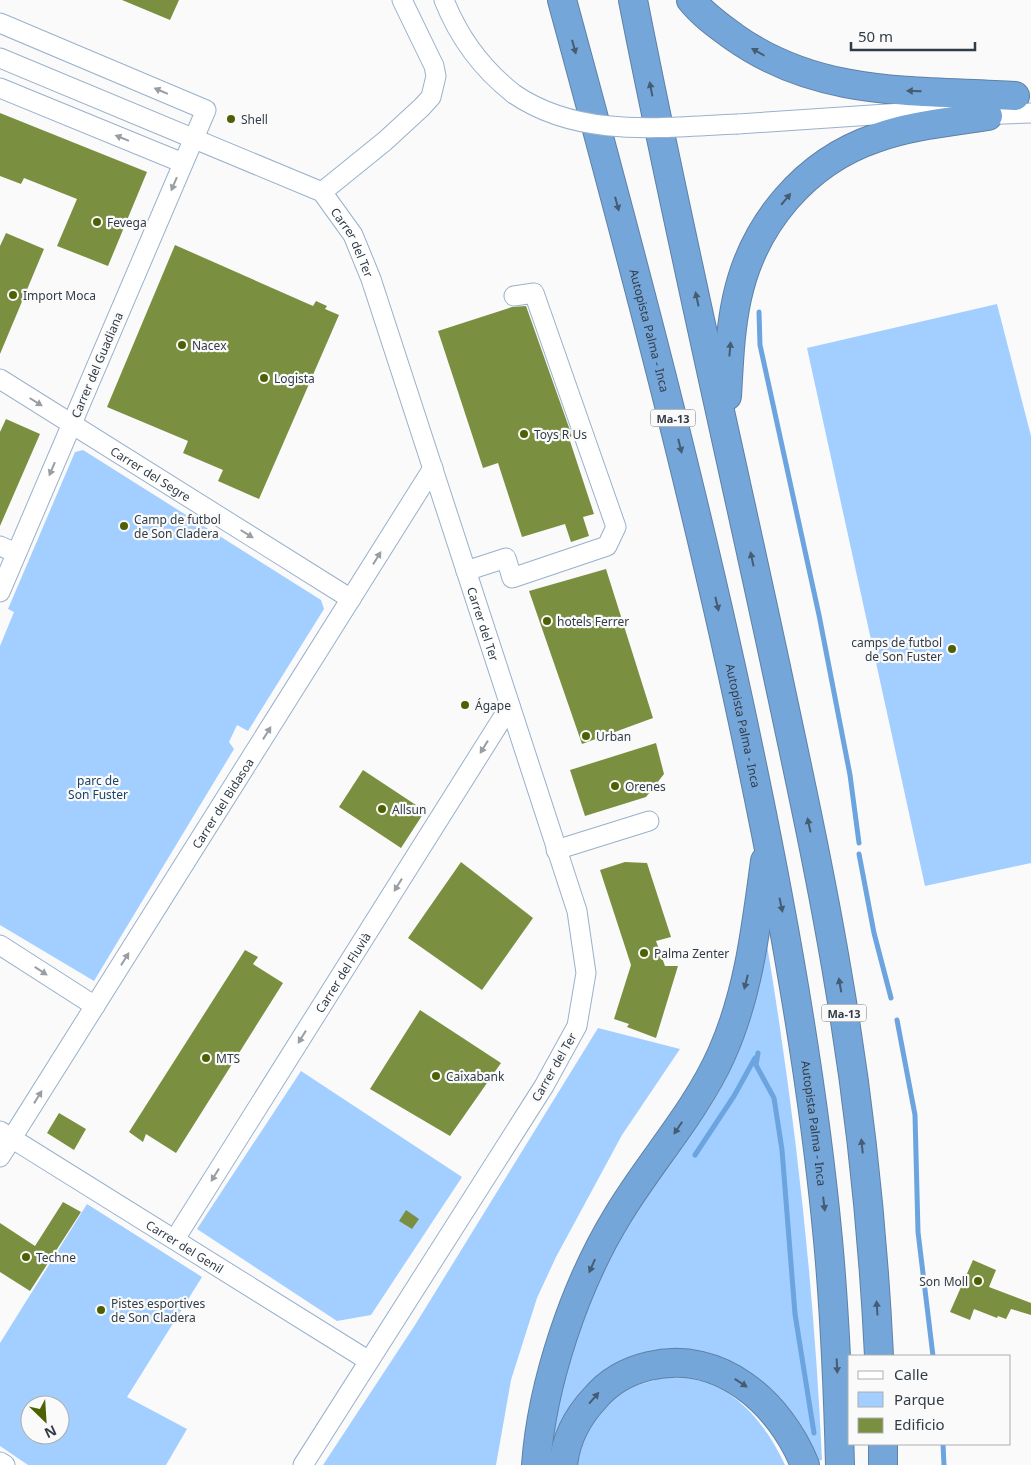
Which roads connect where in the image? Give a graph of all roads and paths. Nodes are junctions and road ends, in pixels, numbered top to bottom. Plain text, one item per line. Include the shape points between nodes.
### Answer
1 (402, 0) edge
2 (444, 0) edge
3 (562, 0) edge
4 (633, 0) edge
5 (692, 0) edge
6 (0, 23) edge
7 (0, 58) edge
8 (0, 88) edge
9 (1026, 101) edge
10 (917, 112) junction
11 (988, 116) junction
12 (193, 139) junction
13 (183, 163) junction
14 (322, 192) junction
15 (514, 296) dead end
16 (0, 379) edge
17 (72, 425) junction
18 (726, 432) junction
19 (433, 468) junction
20 (8, 550) edge
21 (466, 571) junction
22 (0, 592) edge
23 (351, 599) junction
24 (510, 706) junction
25 (649, 821) dead end
26 (768, 840) junction
27 (556, 850) junction
28 (0, 945) edge
29 (95, 1006) junction
30 (6, 1134) edge
31 (0, 1157) edge
32 (175, 1239) junction
33 (879, 1355) edge
34 (369, 1362) junction
35 (883, 1445) edge
36 (0, 1462) edge
37 (4, 1465) edge
38 (304, 1465) edge
39 (536, 1465) edge
40 (563, 1465) edge
41 (806, 1465) edge
42 (840, 1465) edge
43 (884, 1465) edge

1 - 14 street via 434,66 436,76 431,97 385,141
2 - 10 street, bridge via 472,53 514,94 550,113 599,125 635,128 738,124
3 -> 26 highway, Autopista Palma - Inca / Ma-13 via 632,256 691,491
18 -> 4 highway, Ma-13
9 -> 5 highway via 878,90 833,82 784,66 760,54 720,27
12 -> 6 street, Carrer del Guadiana via 206,110
7 - 12 street
13 -> 8 street
9 - 10 street
9 - 11 street
10 - 11 street
18 -> 11 highway via 731,342 742,281 767,225 790,194 815,170 876,138 908,129
12 - 13 street, Carrer del Guadiana
12 - 14 street
13 -> 17 street, Carrer del Guadiana
14 - 19 street, Carrer del Ter via 353,235 363,257
15 - 21 street via 534,293 616,527 607,546 512,578 506,558
16 -> 17 street, Carrer del Segre
17 -> 20 street, Carrer del Guadiana
17 -> 23 street, Carrer del Segre
33 -> 18 highway, Ma-13 via 862,1146 840,987
19 - 21 street, Carrer del Ter
23 -> 19 street, Carrer del Bidasoa
20 - 22 street, Carrer del Guadiana
21 - 24 street, Carrer del Ter
29 -> 23 street, Carrer del Bidasoa
24 - 27 street, Carrer del Ter
24 -> 32 street, Carrer del Fluvià
25 - 27 street
26 -> 39 highway via 756,934 734,1024 709,1080 617,1216 590,1271 567,1328 550,1384
26 -> 42 highway, Autopista Palma - Inca / Ma-13 via 804,1040 827,1230
27 - 34 street, Carrer del Ter via 577,910 586,973 578,1026 544,1086
28 -> 29 street
30 -> 29 street, Carrer del Bidasoa
30 - 31 street, Carrer del Bidasoa
30 - 32 street, Carrer del Genil
32 - 34 street, Carrer del Genil
34 - 38 street, Carrer del Ter
35 - 43 highway
36 - 37 street
40 -> 41 highway via 574,1426 602,1390 616,1378 659,1363 687,1362 710,1367 747,1386 779,1420

